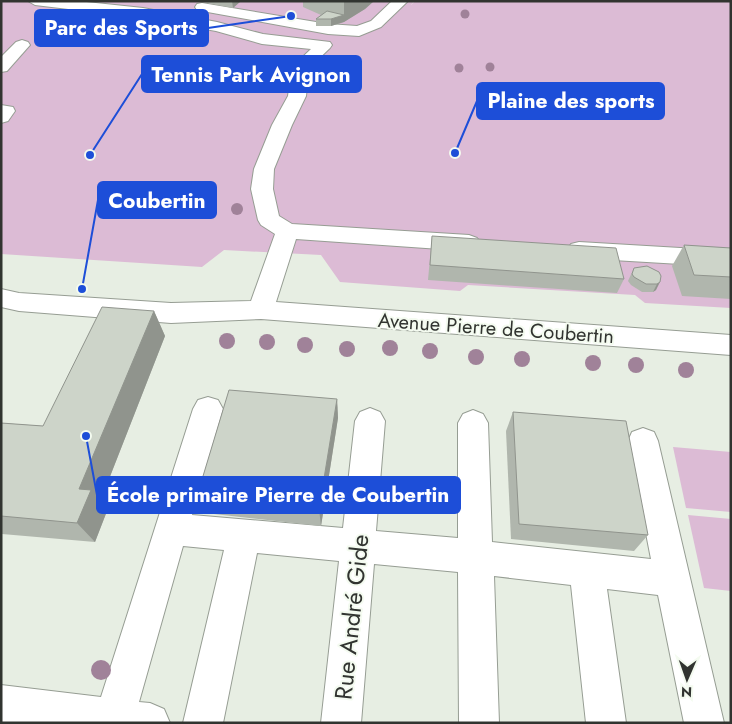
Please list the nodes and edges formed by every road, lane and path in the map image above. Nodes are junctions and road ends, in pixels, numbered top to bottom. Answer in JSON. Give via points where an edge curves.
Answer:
{"nodes":[{"id":1,"x":35,"y":1,"type":"edge"},
{"id":2,"x":401,"y":1,"type":"edge"},
{"id":3,"x":188,"y":4,"type":"dead end"},
{"id":4,"x":22,"y":45,"type":"dead end"},
{"id":5,"x":1,"y":67,"type":"edge"},
{"id":6,"x":1,"y":111,"type":"edge"},
{"id":7,"x":1,"y":117,"type":"edge"},
{"id":8,"x":287,"y":231,"type":"junction"},
{"id":9,"x":493,"y":244,"type":"edge"},
{"id":10,"x":553,"y":248,"type":"edge"},
{"id":11,"x":731,"y":258,"type":"edge"},
{"id":12,"x":1,"y":287,"type":"edge"},
{"id":13,"x":1,"y":298,"type":"edge"},
{"id":14,"x":261,"y":310,"type":"junction"},
{"id":15,"x":731,"y":345,"type":"edge"},
{"id":16,"x":208,"y":409,"type":"dead end"},
{"id":17,"x":370,"y":421,"type":"dead end"},
{"id":18,"x":473,"y":423,"type":"dead end"},
{"id":19,"x":643,"y":441,"type":"dead end"},
{"id":20,"x":172,"y":529,"type":"junction"},
{"id":21,"x":244,"y":535,"type":"junction"},
{"id":22,"x":359,"y":546,"type":"junction"},
{"id":23,"x":476,"y":557,"type":"junction"},
{"id":24,"x":587,"y":569,"type":"junction"},
{"id":25,"x":673,"y":579,"type":"junction"},
{"id":26,"x":1,"y":706,"type":"edge"},
{"id":27,"x":104,"y":720,"type":"edge"},
{"id":28,"x":203,"y":723,"type":"edge"},
{"id":29,"x":342,"y":723,"type":"edge"},
{"id":30,"x":479,"y":723,"type":"edge"},
{"id":31,"x":606,"y":723,"type":"edge"},
{"id":32,"x":704,"y":723,"type":"edge"}],
"edges":[{"from":1,"to":8,"type":"street","via":[[143,13],[262,38],[324,45],[301,66],[297,96],[264,168],[262,189],[269,220]]},
{"from":2,"to":3,"type":"street","via":[[376,24],[359,31],[308,26]]},
{"from":4,"to":5,"type":"street"},
{"from":6,"to":7,"type":"street","via":[[6,111]]},
{"from":8,"to":9,"type":"street"},
{"from":8,"to":14,"type":"street"},
{"from":10,"to":11,"type":"street"},
{"from":12,"to":14,"type":"street","name":"Avenue Pierre de Coubertin","via":[[177,295]]},
{"from":13,"to":14,"type":"street","name":"Avenue Pierre de Coubertin","via":[[171,313]]},
{"from":14,"to":15,"type":"street","name":"Avenue Pierre de Coubertin"},
{"from":16,"to":20,"type":"street"},
{"from":17,"to":22,"type":"street","name":"Rue André Gide"},
{"from":18,"to":23,"type":"street"},
{"from":19,"to":25,"type":"street"},
{"from":20,"to":21,"type":"street"},
{"from":20,"to":27,"type":"street"},
{"from":21,"to":22,"type":"street"},
{"from":21,"to":28,"type":"street"},
{"from":22,"to":23,"type":"street"},
{"from":22,"to":29,"type":"street","name":"Rue André Gide"},
{"from":23,"to":24,"type":"street"},
{"from":23,"to":30,"type":"street"},
{"from":24,"to":25,"type":"street"},
{"from":24,"to":31,"type":"street"},
{"from":25,"to":32,"type":"street"},
{"from":26,"to":27,"type":"street"}]}
